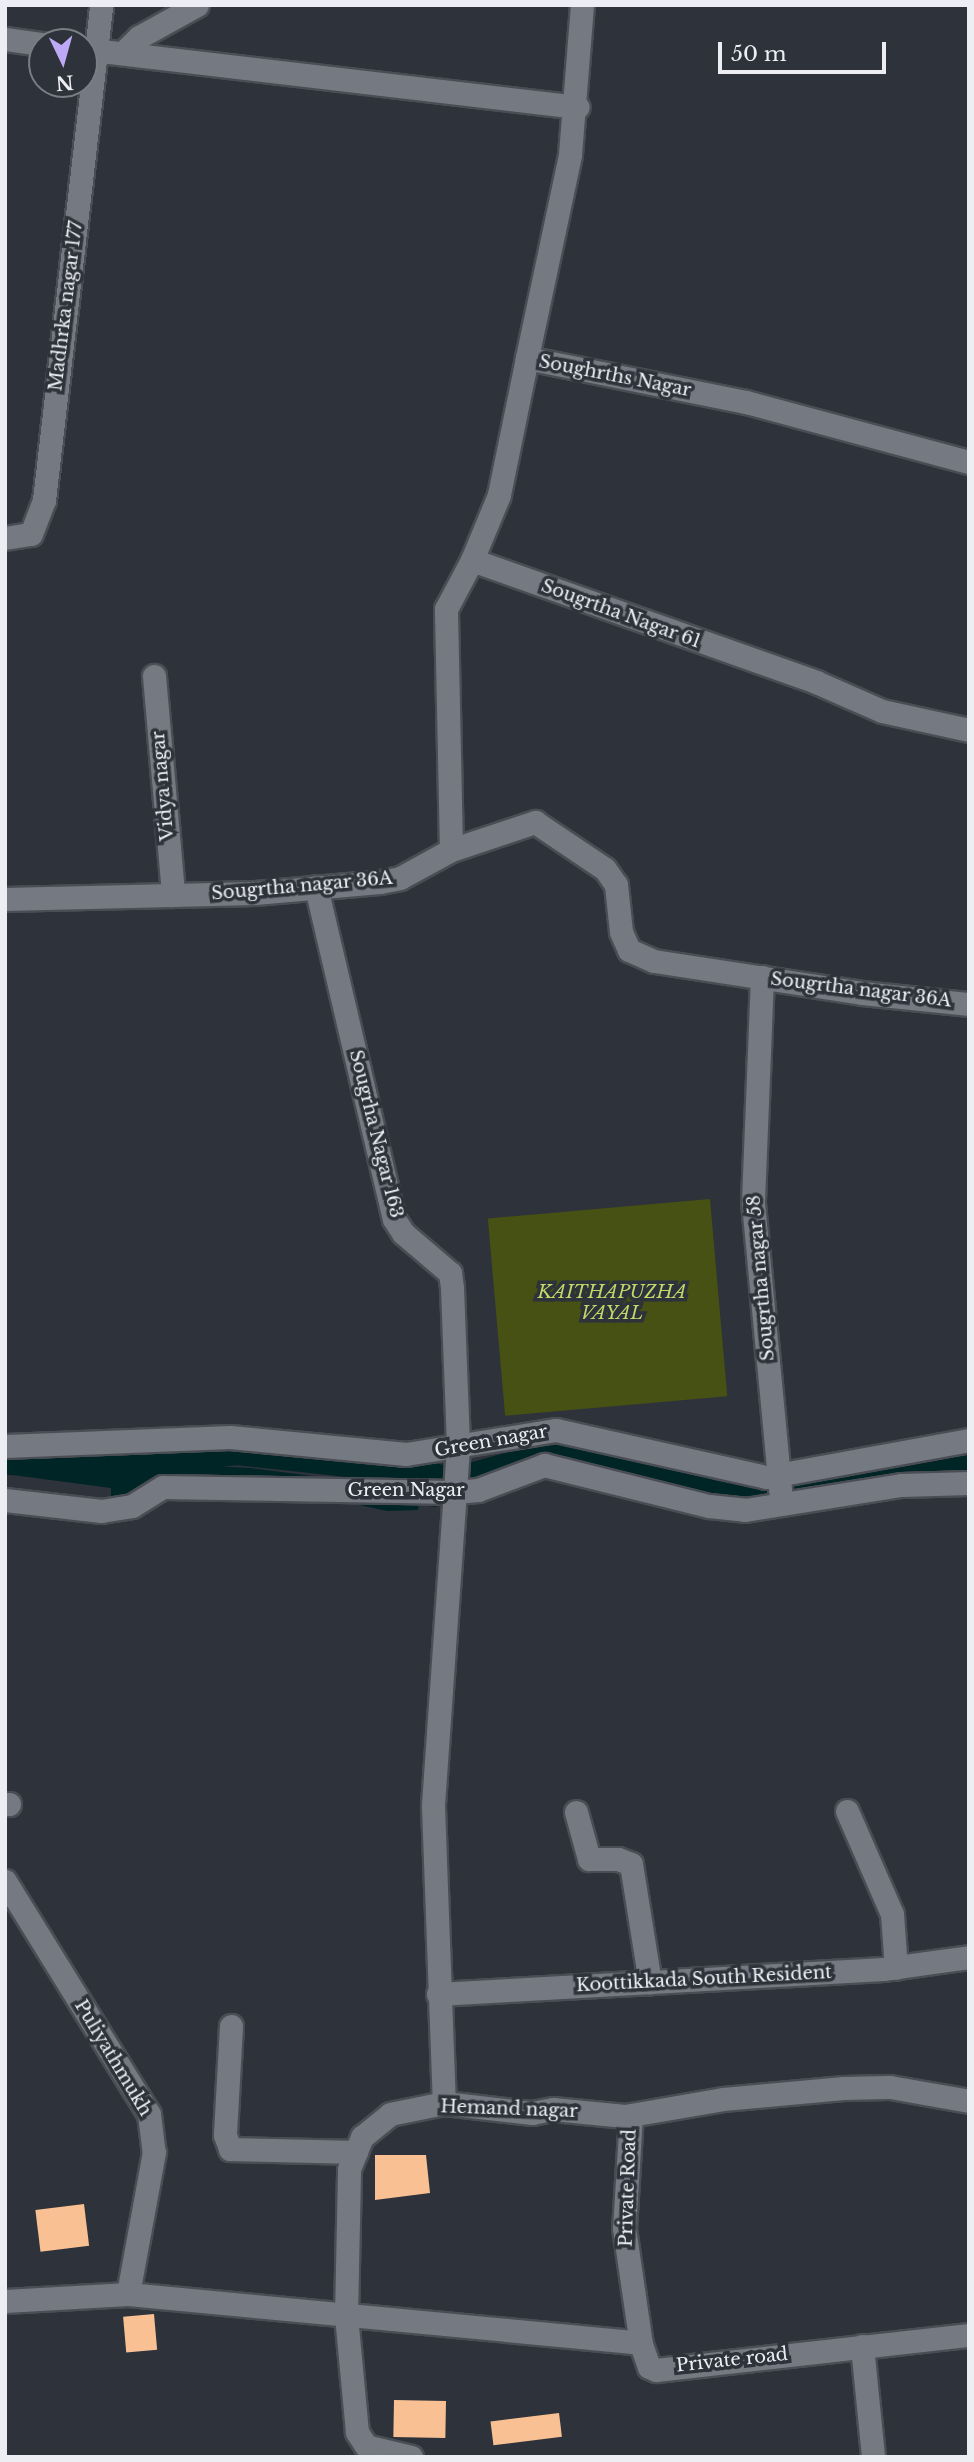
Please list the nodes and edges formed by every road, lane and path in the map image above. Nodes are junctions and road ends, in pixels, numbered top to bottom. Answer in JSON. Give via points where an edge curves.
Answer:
{"nodes":[{"id":1,"x":101,"y":5,"type":"edge"},
{"id":2,"x":197,"y":5,"type":"edge"},
{"id":3,"x":582,"y":5,"type":"edge"},
{"id":4,"x":95,"y":28,"type":"edge"},
{"id":5,"x":5,"y":39,"type":"edge"},
{"id":6,"x":28,"y":42,"type":"edge"},
{"id":7,"x":98,"y":51,"type":"edge"},
{"id":8,"x":123,"y":53,"type":"junction"},
{"id":9,"x":85,"y":98,"type":"edge"},
{"id":10,"x":578,"y":107,"type":"junction"},
{"id":11,"x":527,"y":358,"type":"junction"},
{"id":12,"x":969,"y":462,"type":"edge"},
{"id":13,"x":5,"y":538,"type":"edge"},
{"id":14,"x":472,"y":559,"type":"junction"},
{"id":15,"x":154,"y":676,"type":"dead end"},
{"id":16,"x":969,"y":730,"type":"edge"},
{"id":17,"x":451,"y":850,"type":"junction"},
{"id":18,"x":316,"y":887,"type":"junction"},
{"id":19,"x":173,"y":895,"type":"junction"},
{"id":20,"x":5,"y":899,"type":"edge"},
{"id":21,"x":762,"y":977,"type":"junction"},
{"id":22,"x":969,"y":1004,"type":"edge"},
{"id":23,"x":969,"y":1440,"type":"edge"},
{"id":24,"x":5,"y":1447,"type":"edge"},
{"id":25,"x":458,"y":1447,"type":"junction"},
{"id":26,"x":969,"y":1483,"type":"edge"},
{"id":27,"x":779,"y":1485,"type":"junction"},
{"id":28,"x":455,"y":1492,"type":"junction"},
{"id":29,"x":5,"y":1500,"type":"edge"},
{"id":30,"x":847,"y":1811,"type":"dead end"},
{"id":31,"x":576,"y":1812,"type":"dead end"},
{"id":32,"x":5,"y":1881,"type":"edge"},
{"id":33,"x":969,"y":1957,"type":"edge"},
{"id":34,"x":896,"y":1968,"type":"junction"},
{"id":35,"x":650,"y":1982,"type":"junction"},
{"id":36,"x":438,"y":1994,"type":"junction"},
{"id":37,"x":231,"y":2026,"type":"dead end"},
{"id":38,"x":969,"y":2101,"type":"edge"},
{"id":39,"x":444,"y":2103,"type":"junction"},
{"id":40,"x":631,"y":2115,"type":"junction"},
{"id":41,"x":356,"y":2152,"type":"junction"},
{"id":42,"x":128,"y":2294,"type":"junction"},
{"id":43,"x":5,"y":2301,"type":"edge"},
{"id":44,"x":346,"y":2316,"type":"junction"},
{"id":45,"x":969,"y":2335,"type":"edge"},
{"id":46,"x":641,"y":2344,"type":"junction"},
{"id":47,"x":862,"y":2346,"type":"junction"},
{"id":48,"x":411,"y":2457,"type":"edge"},
{"id":49,"x":873,"y":2457,"type":"edge"}],
"edges":[{"from":1,"to":4,"type":"street"},
{"from":2,"to":8,"type":"street","via":[[139,37]]},
{"from":3,"to":10,"type":"street","name":"Soughrths Nagar"},
{"from":5,"to":6,"type":"street"},
{"from":7,"to":8,"type":"street"},
{"from":8,"to":10,"type":"street"},
{"from":9,"to":13,"type":"street","name":"Madhrka nagar 177","via":[[44,500],[31,534]]},
{"from":10,"to":11,"type":"street","name":"Soughrths Nagar","via":[[553,249]]},
{"from":11,"to":12,"type":"street","name":"Soughrths Nagar","via":[[746,402]]},
{"from":11,"to":14,"type":"street","via":[[499,495]]},
{"from":14,"to":16,"type":"street","name":"Sougrtha Nagar 61","via":[[816,682],[882,711]]},
{"from":14,"to":17,"type":"street","via":[[446,609]]},
{"from":15,"to":19,"type":"street","name":"Vidya nagar"},
{"from":17,"to":18,"type":"street","name":"Sougrtha nagar 36A","via":[[400,878]]},
{"from":17,"to":21,"type":"street","name":"Sougrtha nagar 36A","via":[[535,822],[605,870],[615,886],[621,932],[629,950],[654,961]]},
{"from":18,"to":19,"type":"street","name":"Sougrtha nagar 36A"},
{"from":18,"to":25,"type":"street","name":"Sougrha Nagar 163","via":[[394,1219],[403,1234],[450,1273]]},
{"from":19,"to":20,"type":"street","name":"Sougrtha nagar 36A"},
{"from":21,"to":22,"type":"street","name":"Sougrtha nagar 36A"},
{"from":21,"to":27,"type":"street","name":"Sougrtha nagar 58","via":[[753,1203]]},
{"from":23,"to":27,"type":"street","name":"Green nagar"},
{"from":24,"to":25,"type":"street","name":"Green nagar","via":[[230,1437],[406,1454]]},
{"from":25,"to":27,"type":"street","name":"Green nagar","via":[[556,1430]]},
{"from":25,"to":28,"type":"street","name":"Sougrha Nagar 163"},
{"from":26,"to":28,"type":"street","name":"Green Nagar","via":[[901,1485],[745,1510],[709,1506],[544,1465],[478,1490]]},
{"from":28,"to":29,"type":"street","name":"Green Nagar","via":[[163,1488],[132,1506],[101,1511]]},
{"from":28,"to":36,"type":"street","name":"Sougrha Nagar 163","via":[[433,1806]]},
{"from":30,"to":34,"type":"street","via":[[892,1914]]},
{"from":31,"to":35,"type":"street","via":[[589,1859],[631,1864]]},
{"from":32,"to":42,"type":"street","name":"Puliyathmukh","via":[[149,2114],[154,2152]]},
{"from":33,"to":34,"type":"street","name":"Koottikkada South Resident"},
{"from":34,"to":35,"type":"street","name":"Koottikkada South Resident"},
{"from":35,"to":36,"type":"street","name":"Koottikkada South Resident"},
{"from":36,"to":39,"type":"street","name":"Sougrha Nagar 163"},
{"from":37,"to":41,"type":"street","via":[[225,2135],[230,2149]]},
{"from":38,"to":40,"type":"street","name":"Hemand nagar","via":[[890,2087],[843,2088],[723,2099]]},
{"from":39,"to":40,"type":"street","name":"Hemand nagar","via":[[532,2113],[553,2109]]},
{"from":39,"to":41,"type":"street","name":"Hemand nagar","via":[[390,2114],[362,2137]]},
{"from":40,"to":46,"type":"street","name":"Private Road","via":[[624,2228]]},
{"from":41,"to":44,"type":"street","name":"Hemand nagar","via":[[349,2169]]},
{"from":42,"to":43,"type":"street"},
{"from":42,"to":44,"type":"street"},
{"from":44,"to":46,"type":"street"},
{"from":44,"to":48,"type":"street","via":[[356,2432],[366,2446]]},
{"from":45,"to":47,"type":"street","name":"Private road"},
{"from":46,"to":47,"type":"street","name":"Private road","via":[[649,2367],[656,2370]]},
{"from":47,"to":49,"type":"street"}]}
